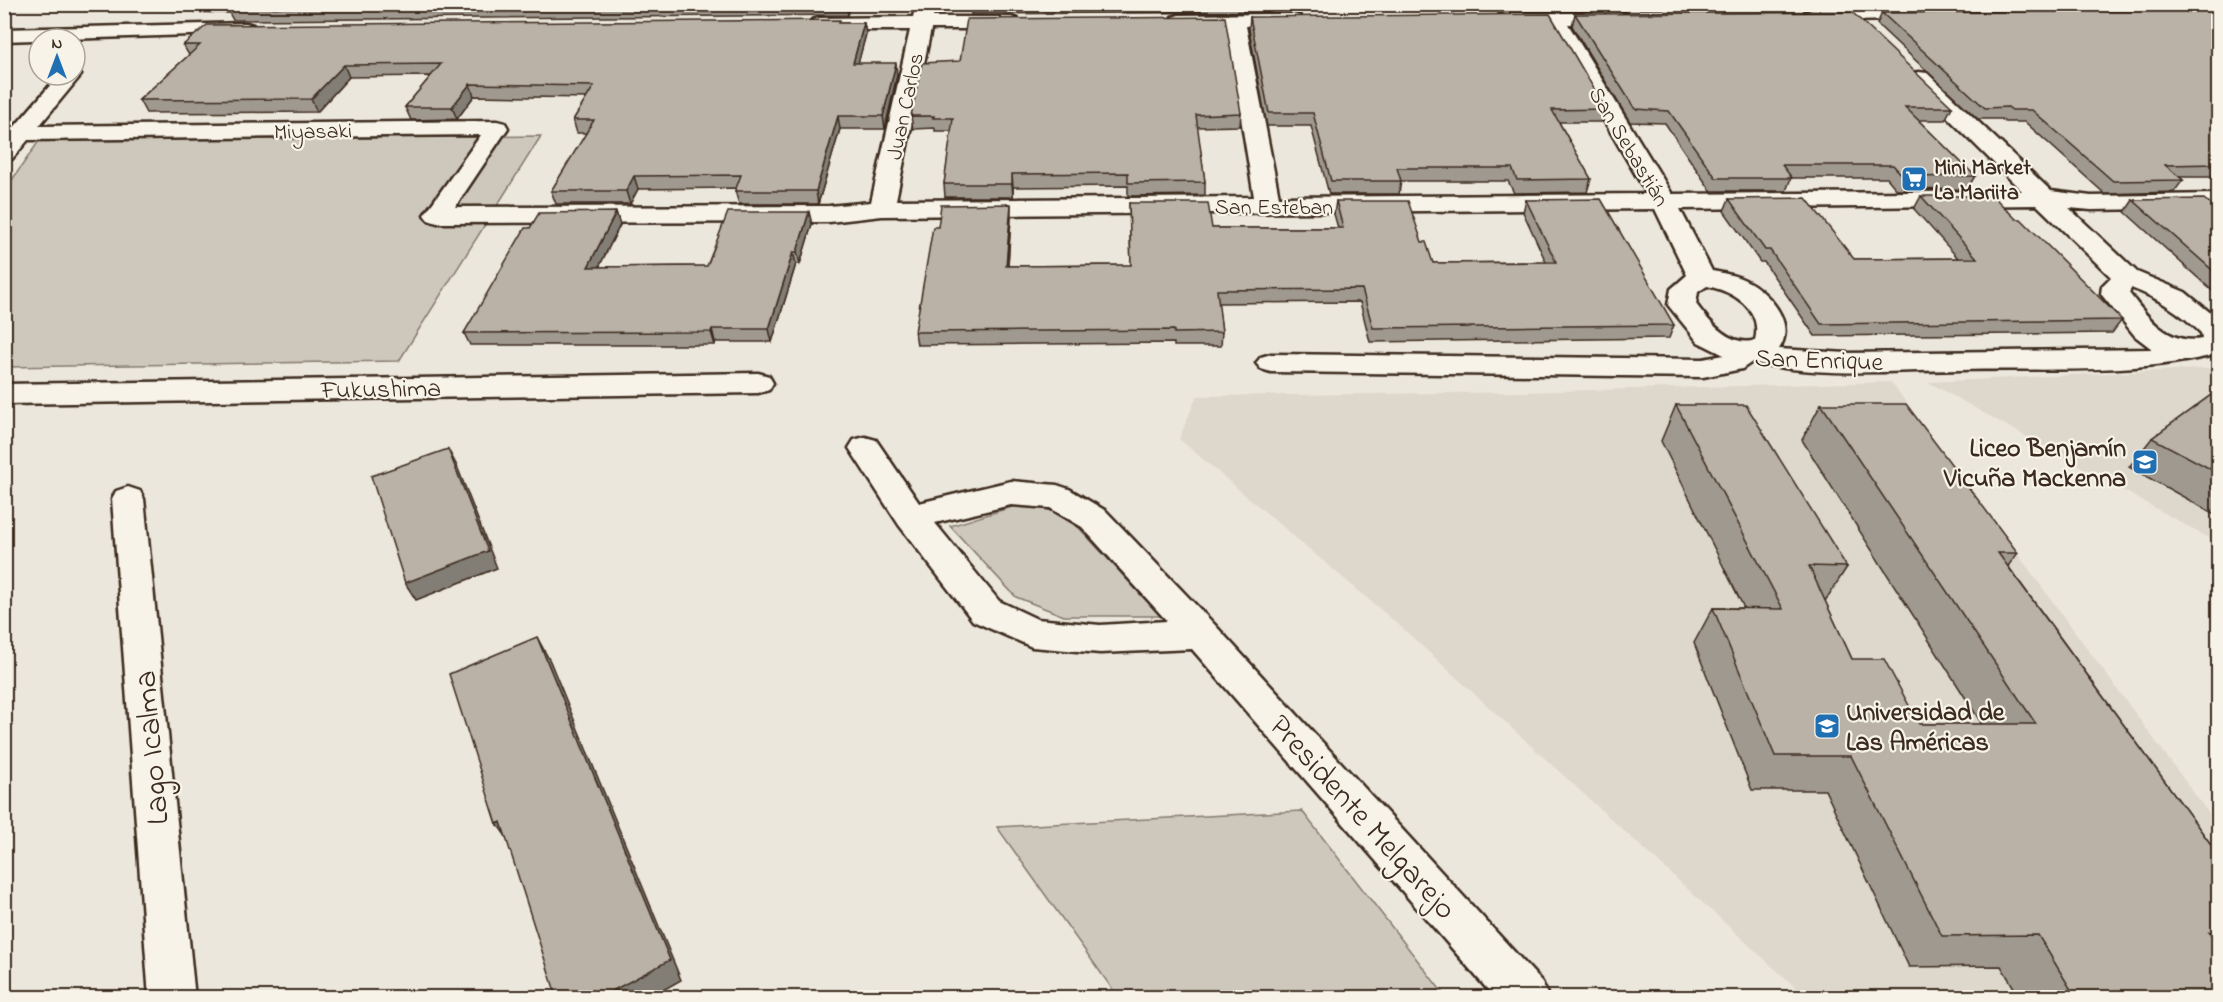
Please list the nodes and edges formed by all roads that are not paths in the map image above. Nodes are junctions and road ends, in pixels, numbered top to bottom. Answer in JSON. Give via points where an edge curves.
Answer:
{"nodes":[{"id":1,"x":1847,"y":10,"type":"edge"},
{"id":2,"x":121,"y":14,"type":"dead end"},
{"id":3,"x":924,"y":14,"type":"edge"},
{"id":4,"x":1948,"y":15,"type":"edge"},
{"id":5,"x":1794,"y":16,"type":"edge"},
{"id":6,"x":1554,"y":18,"type":"junction"},
{"id":7,"x":1638,"y":18,"type":"edge"},
{"id":8,"x":1483,"y":19,"type":"edge"},
{"id":9,"x":1318,"y":20,"type":"edge"},
{"id":10,"x":1235,"y":21,"type":"junction"},
{"id":11,"x":1027,"y":22,"type":"edge"},
{"id":12,"x":1154,"y":22,"type":"edge"},
{"id":13,"x":803,"y":24,"type":"edge"},
{"id":14,"x":268,"y":29,"type":"edge"},
{"id":15,"x":105,"y":32,"type":"junction"},
{"id":16,"x":1871,"y":33,"type":"edge"},
{"id":17,"x":4,"y":35,"type":"edge"},
{"id":18,"x":87,"y":55,"type":"edge"},
{"id":19,"x":1906,"y":66,"type":"edge"},
{"id":20,"x":61,"y":87,"type":"edge"},
{"id":21,"x":39,"y":113,"type":"junction"},
{"id":22,"x":4,"y":114,"type":"edge"},
{"id":23,"x":22,"y":133,"type":"junction"},
{"id":24,"x":4,"y":154,"type":"edge"},
{"id":25,"x":2044,"y":198,"type":"junction"},
{"id":26,"x":2218,"y":201,"type":"edge"},
{"id":27,"x":1665,"y":203,"type":"junction"},
{"id":28,"x":1268,"y":206,"type":"junction"},
{"id":29,"x":882,"y":208,"type":"junction"},
{"id":30,"x":437,"y":215,"type":"joint"},
{"id":31,"x":1702,"y":277,"type":"junction"},
{"id":32,"x":2127,"y":278,"type":"junction"},
{"id":33,"x":2206,"y":347,"type":"edge"},
{"id":34,"x":1748,"y":352,"type":"junction"},
{"id":35,"x":1271,"y":363,"type":"dead end"},
{"id":36,"x":758,"y":383,"type":"dead end"},
{"id":37,"x":4,"y":394,"type":"edge"},
{"id":38,"x":865,"y":448,"type":"dead end"},
{"id":39,"x":128,"y":499,"type":"dead end"},
{"id":40,"x":911,"y":517,"type":"junction"},
{"id":41,"x":1201,"y":634,"type":"junction"},
{"id":42,"x":172,"y":998,"type":"edge"},
{"id":43,"x":1526,"y":998,"type":"edge"}],
"edges":[{"from":1,"to":4,"type":"street"},
{"from":1,"to":5,"type":"street"},
{"from":1,"to":16,"type":"street"},
{"from":2,"to":15,"type":"street"},
{"from":3,"to":11,"type":"street"},
{"from":3,"to":13,"type":"street"},
{"from":3,"to":29,"type":"street","name":"Juan Carlos"},
{"from":6,"to":7,"type":"street"},
{"from":6,"to":8,"type":"street"},
{"from":6,"to":27,"type":"street","name":"San Sebastián"},
{"from":9,"to":10,"type":"street"},
{"from":10,"to":12,"type":"street"},
{"from":10,"to":28,"type":"street"},
{"from":14,"to":15,"type":"street"},
{"from":15,"to":17,"type":"street"},
{"from":15,"to":18,"type":"street"},
{"from":19,"to":25,"type":"street"},
{"from":20,"to":21,"type":"street"},
{"from":21,"to":22,"type":"street"},
{"from":21,"to":23,"type":"street"},
{"from":23,"to":24,"type":"street"},
{"from":23,"to":30,"type":"street","name":"Miyasaki","via":[[497,128]]},
{"from":25,"to":26,"type":"street","name":"San Esteban","via":[[2091,202]]},
{"from":25,"to":27,"type":"street","name":"San Esteban"},
{"from":25,"to":32,"type":"street"},
{"from":27,"to":28,"type":"street","name":"San Esteban"},
{"from":27,"to":31,"type":"street","name":"San Sebastián"},
{"from":28,"to":29,"type":"street","name":"San Esteban"},
{"from":29,"to":30,"type":"street","name":"San Esteban","via":[[830,214]]},
{"from":31,"to":34,"type":"street","via":[[1685,289],[1682,305],[1700,329],[1718,343]]},
{"from":31,"to":34,"type":"street","via":[[1734,285],[1757,299],[1766,313],[1772,333],[1768,345]]},
{"from":32,"to":33,"type":"street","via":[[2185,302],[2215,331],[2217,339]]},
{"from":32,"to":33,"type":"street","via":[[2116,286],[2115,294],[2144,332],[2155,341]]},
{"from":33,"to":34,"type":"street","name":"San Enrique","via":[[2152,358],[1852,363],[1814,362]]},
{"from":34,"to":35,"type":"street","name":"San Enrique","via":[[1732,363],[1703,368]]},
{"from":36,"to":37,"type":"street","name":"Fukushima"},
{"from":38,"to":40,"type":"street"},
{"from":39,"to":42,"type":"street","name":"Lago Icalma"},
{"from":40,"to":41,"type":"street","via":[[986,611],[1032,633],[1100,639]]},
{"from":40,"to":41,"type":"street","name":"Presidente Melgarejo","via":[[1011,493],[1057,497],[1094,519]]},
{"from":41,"to":43,"type":"street","name":"Presidente Melgarejo"}]}
